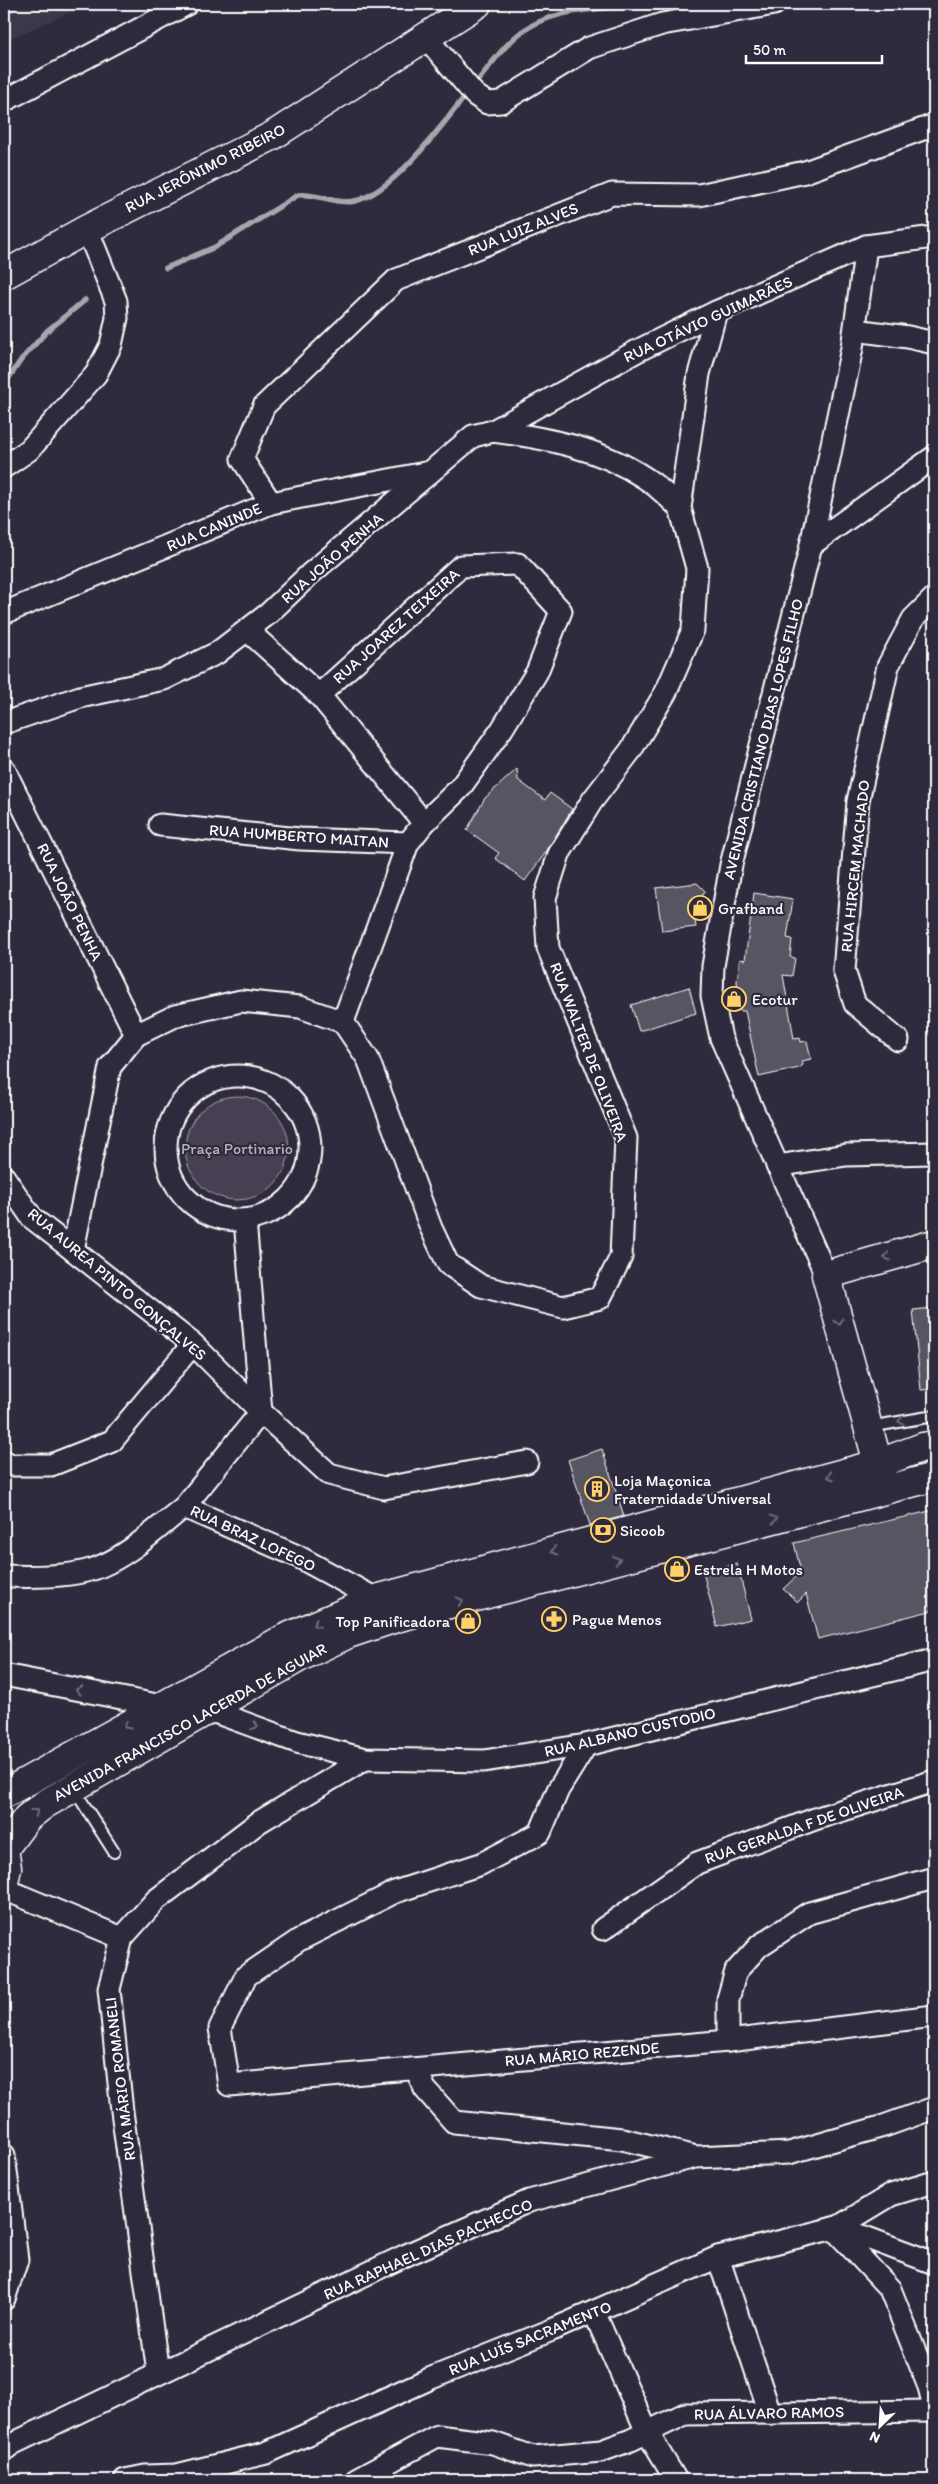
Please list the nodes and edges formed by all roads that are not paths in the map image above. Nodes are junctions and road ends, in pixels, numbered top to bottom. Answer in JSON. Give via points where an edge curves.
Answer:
{"nodes":[{"id":1,"x":187,"y":4,"type":"edge"},
{"id":2,"x":477,"y":4,"type":"edge"},
{"id":3,"x":774,"y":4,"type":"edge"},
{"id":4,"x":425,"y":36,"type":"junction"},
{"id":5,"x":4,"y":101,"type":"edge"},
{"id":6,"x":934,"y":125,"type":"edge"},
{"id":7,"x":87,"y":229,"type":"junction"},
{"id":8,"x":934,"y":237,"type":"edge"},
{"id":9,"x":866,"y":246,"type":"junction"},
{"id":10,"x":4,"y":275,"type":"edge"},
{"id":11,"x":716,"y":312,"type":"junction"},
{"id":12,"x":854,"y":330,"type":"junction"},
{"id":13,"x":934,"y":343,"type":"edge"},
{"id":14,"x":493,"y":431,"type":"junction"},
{"id":15,"x":934,"y":458,"type":"edge"},
{"id":16,"x":4,"y":467,"type":"edge"},
{"id":17,"x":433,"y":471,"type":"junction"},
{"id":18,"x":271,"y":503,"type":"junction"},
{"id":19,"x":680,"y":508,"type":"junction"},
{"id":20,"x":811,"y":545,"type":"junction"},
{"id":21,"x":934,"y":598,"type":"edge"},
{"id":22,"x":4,"y":613,"type":"edge"},
{"id":23,"x":247,"y":630,"type":"junction"},
{"id":24,"x":319,"y":695,"type":"junction"},
{"id":25,"x":4,"y":723,"type":"edge"},
{"id":26,"x":4,"y":769,"type":"edge"},
{"id":27,"x":424,"y":823,"type":"junction"},
{"id":28,"x":160,"y":825,"type":"dead end"},
{"id":29,"x":408,"y":843,"type":"junction"},
{"id":30,"x":343,"y":1022,"type":"junction"},
{"id":31,"x":136,"y":1036,"type":"junction"},
{"id":32,"x":898,"y":1040,"type":"dead end"},
{"id":33,"x":934,"y":1152,"type":"edge"},
{"id":34,"x":777,"y":1166,"type":"junction"},
{"id":35,"x":4,"y":1177,"type":"edge"},
{"id":36,"x":245,"y":1220,"type":"junction"},
{"id":37,"x":934,"y":1244,"type":"edge"},
{"id":38,"x":73,"y":1250,"type":"junction"},
{"id":39,"x":826,"y":1275,"type":"junction"},
{"id":40,"x":193,"y":1344,"type":"junction"},
{"id":41,"x":261,"y":1412,"type":"junction"},
{"id":42,"x":934,"y":1416,"type":"edge"},
{"id":43,"x":869,"y":1427,"type":"junction"},
{"id":44,"x":934,"y":1445,"type":"edge"},
{"id":45,"x":4,"y":1461,"type":"edge"},
{"id":46,"x":527,"y":1462,"type":"dead end"},
{"id":47,"x":877,"y":1464,"type":"junction"},
{"id":48,"x":934,"y":1477,"type":"edge"},
{"id":49,"x":886,"y":1490,"type":"junction"},
{"id":50,"x":184,"y":1507,"type":"junction"},
{"id":51,"x":4,"y":1576,"type":"edge"},
{"id":52,"x":376,"y":1598,"type":"junction"},
{"id":53,"x":934,"y":1660,"type":"edge"},
{"id":54,"x":4,"y":1674,"type":"edge"},
{"id":55,"x":162,"y":1706,"type":"junction"},
{"id":56,"x":209,"y":1710,"type":"junction"},
{"id":57,"x":586,"y":1745,"type":"junction"},
{"id":58,"x":365,"y":1758,"type":"junction"},
{"id":59,"x":934,"y":1780,"type":"edge"},
{"id":60,"x":74,"y":1788,"type":"junction"},
{"id":61,"x":4,"y":1794,"type":"edge"},
{"id":62,"x":4,"y":1849,"type":"edge"},
{"id":63,"x":114,"y":1852,"type":"dead end"},
{"id":64,"x":934,"y":1878,"type":"edge"},
{"id":65,"x":4,"y":1882,"type":"edge"},
{"id":66,"x":4,"y":1889,"type":"edge"},
{"id":67,"x":603,"y":1929,"type":"dead end"},
{"id":68,"x":122,"y":1938,"type":"junction"},
{"id":69,"x":934,"y":2016,"type":"edge"},
{"id":70,"x":728,"y":2041,"type":"junction"},
{"id":71,"x":416,"y":2068,"type":"junction"},
{"id":72,"x":934,"y":2108,"type":"edge"},
{"id":73,"x":4,"y":2155,"type":"edge"},
{"id":74,"x":695,"y":2156,"type":"junction"},
{"id":75,"x":934,"y":2182,"type":"edge"},
{"id":76,"x":835,"y":2227,"type":"junction"},
{"id":77,"x":718,"y":2257,"type":"junction"},
{"id":78,"x":934,"y":2263,"type":"edge"},
{"id":79,"x":4,"y":2299,"type":"edge"},
{"id":80,"x":594,"y":2312,"type":"junction"},
{"id":81,"x":158,"y":2373,"type":"junction"},
{"id":82,"x":934,"y":2409,"type":"edge"},
{"id":83,"x":770,"y":2413,"type":"junction"},
{"id":84,"x":647,"y":2432,"type":"junction"},
{"id":85,"x":4,"y":2450,"type":"edge"},
{"id":86,"x":125,"y":2480,"type":"edge"},
{"id":87,"x":356,"y":2480,"type":"edge"},
{"id":88,"x":676,"y":2480,"type":"edge"}],
"edges":[{"from":1,"to":5,"type":"street"},
{"from":2,"to":4,"type":"main road","name":"RUA JERÔNIMO RIBEIRO"},
{"from":3,"to":4,"type":"street","via":[[662,24],[589,48],[501,102],[487,103],[476,95]]},
{"from":4,"to":7,"type":"main road","name":"RUA JERÔNIMO RIBEIRO","via":[[272,136]]},
{"from":6,"to":18,"type":"street","name":"RUA LUIZ ALVES","via":[[804,172],[699,195],[612,194],[396,280],[264,406],[242,459]]},
{"from":7,"to":10,"type":"main road","name":"RUA JERÔNIMO RIBEIRO"},
{"from":7,"to":16,"type":"street","via":[[116,300],[117,318],[112,345],[96,374],[29,450]]},
{"from":8,"to":9,"type":"street","name":"RUA OTÁVIO GUIMARÃES"},
{"from":9,"to":11,"type":"street","name":"RUA OTÁVIO GUIMARÃES"},
{"from":9,"to":12,"type":"street","name":"AVENIDA CRISTIANO DIAS LOPES FILHO"},
{"from":11,"to":14,"type":"street","name":"RUA OTÁVIO GUIMARÃES","via":[[637,351]]},
{"from":11,"to":19,"type":"street","name":"RUA WALTER DE OLIVEIRA","via":[[699,374]]},
{"from":12,"to":13,"type":"street"},
{"from":12,"to":20,"type":"street","name":"AVENIDA CRISTIANO DIAS LOPES FILHO"},
{"from":14,"to":17,"type":"street","name":"RUA JOÃO PENHA","via":[[473,436]]},
{"from":14,"to":19,"type":"street","via":[[538,437],[605,456],[646,479]]},
{"from":15,"to":20,"type":"street"},
{"from":17,"to":18,"type":"street","name":"RUA CANINDE"},
{"from":17,"to":23,"type":"street","name":"RUA JOÃO PENHA"},
{"from":18,"to":22,"type":"street","name":"RUA CANINDE"},
{"from":19,"to":30,"type":"street","name":"RUA WALTER DE OLIVEIRA","via":[[697,568],[693,630],[666,692],[631,750],[592,801],[559,854],[545,898],[548,948],[626,1138],[621,1257],[600,1298],[563,1307],[481,1286],[448,1264],[431,1228],[368,1060]]},
{"from":20,"to":34,"type":"street","name":"AVENIDA CRISTIANO DIAS LOPES FILHO","via":[[731,865],[713,966],[712,996],[721,1038]]},
{"from":21,"to":32,"type":"street","name":"RUA HIRCEM MACHADO","via":[[913,619],[888,666],[858,801],[844,971],[855,1004]]},
{"from":23,"to":24,"type":"street"},
{"from":23,"to":25,"type":"street","name":"RUA JOÃO PENHA","via":[[217,653],[164,679],[80,697]]},
{"from":24,"to":27,"type":"street"},
{"from":24,"to":27,"type":"street","name":"RUA JOAREZ TEIXEIRA","via":[[461,566],[518,564],[561,611],[537,672],[502,730],[460,788]]},
{"from":26,"to":31,"type":"street","name":"RUA JOÃO PENHA"},
{"from":27,"to":29,"type":"street"},
{"from":28,"to":29,"type":"street","name":"RUA HUMBERTO MAITAN","via":[[300,839]]},
{"from":29,"to":30,"type":"street"},
{"from":30,"to":31,"type":"street","via":[[300,1007],[240,1001],[176,1016]]},
{"from":31,"to":38,"type":"street","via":[[110,1067]]},
{"from":33,"to":34,"type":"street","via":[[846,1156]]},
{"from":34,"to":39,"type":"street","name":"AVENIDA CRISTIANO DIAS LOPES FILHO"},
{"from":35,"to":38,"type":"street","name":"RUA AUREA PINTO GONÇALVES","via":[[32,1218]]},
{"from":36,"to":36,"type":"street","via":[[269,1214],[288,1201],[303,1182],[310,1159],[310,1135],[301,1113],[286,1094],[266,1082],[243,1076],[219,1078],[197,1088],[180,1104],[169,1126],[165,1149],[170,1173],[182,1194],[199,1209],[222,1219]]},
{"from":36,"to":41,"type":"street"},
{"from":37,"to":39,"type":"main road","one_way":true},
{"from":38,"to":40,"type":"street","name":"RUA AUREA PINTO GONÇALVES"},
{"from":39,"to":43,"type":"main road","one_way":true},
{"from":40,"to":41,"type":"street","name":"RUA AUREA PINTO GONÇALVES"},
{"from":40,"to":45,"type":"street","via":[[112,1441],[51,1465],[10,1465]]},
{"from":41,"to":46,"type":"street","name":"RUA AUREA PINTO GONÇALVES","via":[[329,1474],[384,1488]]},
{"from":41,"to":50,"type":"street","name":"RUA BRAZ LOFEGO"},
{"from":42,"to":43,"type":"lane","one_way":true},
{"from":43,"to":47,"type":"main road"},
{"from":44,"to":47,"type":"main road","name":"AVENIDA FRANCISCO LACERDA DE AGUIAR"},
{"from":47,"to":49,"type":"main road"},
{"from":47,"to":52,"type":"main road","name":"AVENIDA FRANCISCO LACERDA DE AGUIAR","one_way":true},
{"from":48,"to":49,"type":"main road","name":"AVENIDA FRANCISCO LACERDA DE AGUIAR"},
{"from":56,"to":49,"type":"main road","name":"AVENIDA FRANCISCO LACERDA DE AGUIAR","one_way":true,"via":[[300,1657],[348,1634],[396,1618]]},
{"from":50,"to":51,"type":"street","via":[[130,1550],[98,1568],[43,1577]]},
{"from":50,"to":52,"type":"street","name":"RUA BRAZ LOFEGO","via":[[297,1556]]},
{"from":52,"to":55,"type":"main road","name":"AVENIDA FRANCISCO LACERDA DE AGUIAR","one_way":true,"via":[[285,1638]]},
{"from":53,"to":57,"type":"street","name":"RUA ALBANO CUSTODIO"},
{"from":55,"to":54,"type":"street","one_way":true},
{"from":55,"to":61,"type":"main road","name":"AVENIDA FRANCISCO LACERDA DE AGUIAR","one_way":true},
{"from":56,"to":58,"type":"street","name":"RUA ALBANO CUSTODIO","one_way":true,"via":[[297,1742]]},
{"from":56,"to":60,"type":"main road","name":"AVENIDA FRANCISCO LACERDA DE AGUIAR"},
{"from":57,"to":58,"type":"street","name":"RUA ALBANO CUSTODIO","via":[[484,1761]]},
{"from":57,"to":71,"type":"street","name":"RUA MÁRIO REZENDE","via":[[558,1790],[540,1833],[480,1864],[395,1892],[299,1940],[246,1976],[220,2028],[229,2085]]},
{"from":58,"to":68,"type":"street","name":"RUA MÁRIO ROMANELI","via":[[259,1822],[156,1900]]},
{"from":59,"to":67,"type":"street","name":"RUA GERALDA F DE OLIVEIRA","via":[[697,1863]]},
{"from":62,"to":60,"type":"main road","name":"AVENIDA FRANCISCO LACERDA DE AGUIAR","one_way":true,"via":[[27,1818]]},
{"from":60,"to":63,"type":"lane"},
{"from":62,"to":65,"type":"main road","via":[[7,1868]]},
{"from":64,"to":70,"type":"street","via":[[809,1913],[759,1946],[736,1971],[728,1999]]},
{"from":66,"to":68,"type":"street"},
{"from":68,"to":81,"type":"street","name":"RUA MÁRIO ROMANELI","via":[[109,1989],[122,2111]]},
{"from":69,"to":70,"type":"street","name":"RUA MÁRIO REZENDE"},
{"from":70,"to":71,"type":"street","name":"RUA MÁRIO REZENDE"},
{"from":71,"to":74,"type":"street","via":[[425,2089],[454,2122],[622,2139]]},
{"from":72,"to":74,"type":"street","name":"RUA RAPHAEL DIAS PACHECCO","via":[[789,2153]]},
{"from":73,"to":79,"type":"street","via":[[17,2260]]},
{"from":74,"to":81,"type":"street","name":"RUA RAPHAEL DIAS PACHECCO","via":[[529,2201],[404,2256]]},
{"from":75,"to":76,"type":"street","name":"RUA LUÍS SACRAMENTO","via":[[891,2195]]},
{"from":76,"to":77,"type":"street","name":"RUA LUÍS SACRAMENTO"},
{"from":76,"to":78,"type":"street"},
{"from":76,"to":82,"type":"street","via":[[890,2289],[929,2387]]},
{"from":77,"to":80,"type":"street","name":"RUA LUÍS SACRAMENTO"},
{"from":77,"to":83,"type":"street"},
{"from":80,"to":84,"type":"street"},
{"from":80,"to":86,"type":"street","name":"RUA LUÍS SACRAMENTO","via":[[429,2379],[266,2453],[176,2475]]},
{"from":81,"to":85,"type":"street","name":"RUA RAPHAEL DIAS PACHECCO"},
{"from":82,"to":83,"type":"street","name":"RUA ÁLVARO RAMOS"},
{"from":83,"to":84,"type":"street","name":"RUA ÁLVARO RAMOS","via":[[685,2414]]},
{"from":84,"to":87,"type":"street","name":"RUA ÁLVARO RAMOS","via":[[601,2451],[533,2457],[493,2443],[437,2436]]},
{"from":84,"to":88,"type":"street"}]}
